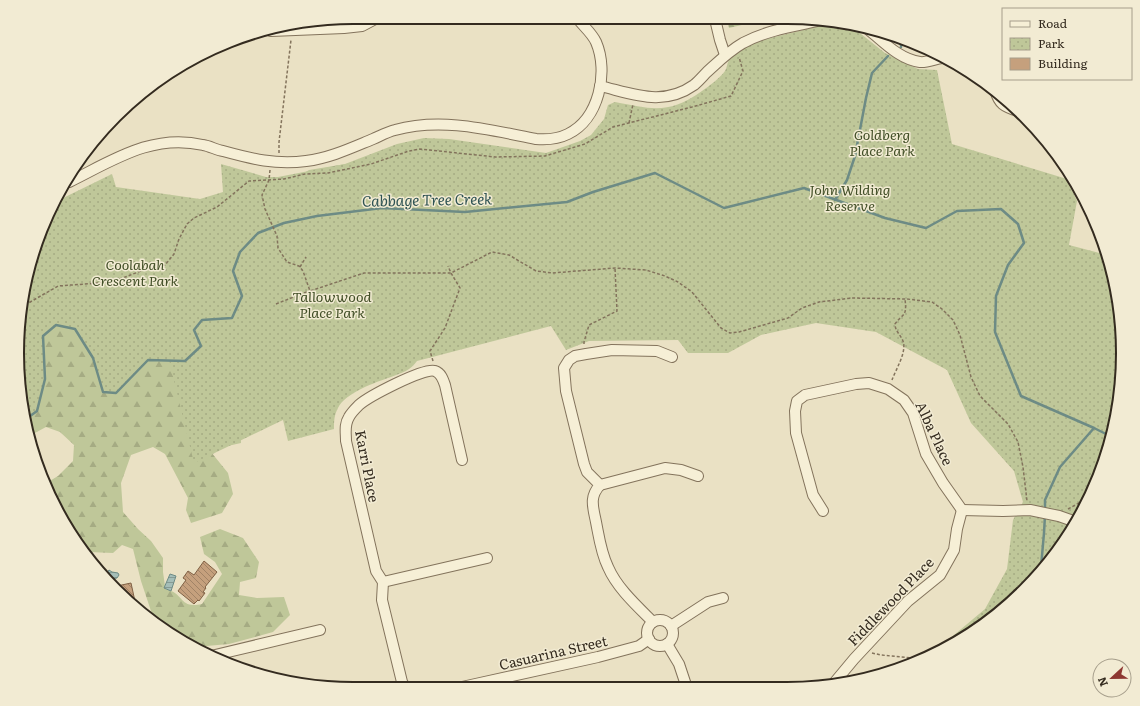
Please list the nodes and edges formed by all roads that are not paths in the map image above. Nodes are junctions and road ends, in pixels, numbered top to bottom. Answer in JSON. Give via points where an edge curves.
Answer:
{"nodes":[{"id":1,"x":366,"y":24,"type":"edge"},
{"id":2,"x":582,"y":24,"type":"edge"},
{"id":3,"x":716,"y":24,"type":"edge"},
{"id":4,"x":803,"y":25,"type":"edge"},
{"id":5,"x":288,"y":30,"type":"edge"},
{"id":6,"x":876,"y":36,"type":"edge"},
{"id":7,"x":725,"y":55,"type":"junction"},
{"id":8,"x":935,"y":59,"type":"edge"},
{"id":9,"x":600,"y":86,"type":"junction"},
{"id":10,"x":73,"y":180,"type":"edge"},
{"id":11,"x":672,"y":357,"type":"dead end"},
{"id":12,"x":462,"y":460,"type":"dead end"},
{"id":13,"x":698,"y":476,"type":"dead end"},
{"id":14,"x":600,"y":485,"type":"junction"},
{"id":15,"x":962,"y":510,"type":"junction"},
{"id":16,"x":824,"y":511,"type":"dead end"},
{"id":17,"x":1072,"y":519,"type":"edge"},
{"id":18,"x":486,"y":558,"type":"dead end"},
{"id":19,"x":383,"y":582,"type":"junction"},
{"id":20,"x":723,"y":598,"type":"dead end"},
{"id":21,"x":653,"y":622,"type":"junction"},
{"id":22,"x":671,"y":626,"type":"junction"},
{"id":23,"x":320,"y":630,"type":"dead end"},
{"id":24,"x":649,"y":639,"type":"junction"},
{"id":25,"x":667,"y":644,"type":"junction"},
{"id":26,"x":220,"y":654,"type":"edge"},
{"id":27,"x":839,"y":678,"type":"edge"},
{"id":28,"x":402,"y":682,"type":"edge"},
{"id":29,"x":485,"y":682,"type":"edge"},
{"id":30,"x":685,"y":682,"type":"edge"}],
"edges":[{"from":1,"to":5,"type":"street","via":[[344,28]]},
{"from":2,"to":9,"type":"street","via":[[596,42],[601,62]]},
{"from":3,"to":7,"type":"street"},
{"from":4,"to":7,"type":"street","via":[[760,35]]},
{"from":6,"to":8,"type":"street","via":[[891,49],[905,56],[921,62]]},
{"from":7,"to":9,"type":"street","via":[[694,85],[675,95],[650,98]]},
{"from":9,"to":10,"type":"street","via":[[590,113],[584,121],[570,133],[556,139],[536,139],[456,125],[415,126],[394,130],[321,158],[272,162],[204,145],[164,142],[134,150]]},
{"from":11,"to":14,"type":"street","via":[[657,351],[612,350],[575,356],[564,368],[564,379],[584,464],[587,472]]},
{"from":12,"to":19,"type":"street","name":"Karri Place","via":[[445,385],[441,375],[436,371],[431,370],[391,386],[359,405],[349,416],[345,426],[346,441],[376,571]]},
{"from":13,"to":14,"type":"street","via":[[665,468]]},
{"from":14,"to":21,"type":"street","via":[[592,497],[608,569],[631,600]]},
{"from":15,"to":16,"type":"street","name":"Alba Place","via":[[926,454],[913,413],[904,400],[888,389],[869,383],[805,395],[797,401],[796,433],[813,495]]},
{"from":15,"to":17,"type":"street","via":[[1003,511],[1030,508],[1063,512]]},
{"from":15,"to":27,"type":"street","name":"Fiddlewood Place","via":[[954,550],[940,575],[908,600]]},
{"from":18,"to":19,"type":"street"},
{"from":19,"to":28,"type":"street","name":"Karri Place","via":[[382,600]]},
{"from":20,"to":22,"type":"street","via":[[708,602]]},
{"from":21,"to":22,"type":"street","via":[[663,620]]},
{"from":21,"to":24,"type":"street","via":[[647,630]]},
{"from":22,"to":25,"type":"street","via":[[673,636]]},
{"from":23,"to":26,"type":"street"},
{"from":24,"to":25,"type":"street","via":[[656,645]]},
{"from":24,"to":29,"type":"street","name":"Casuarina Street","via":[[639,646],[598,657]]},
{"from":25,"to":30,"type":"street","via":[[679,664]]}]}
